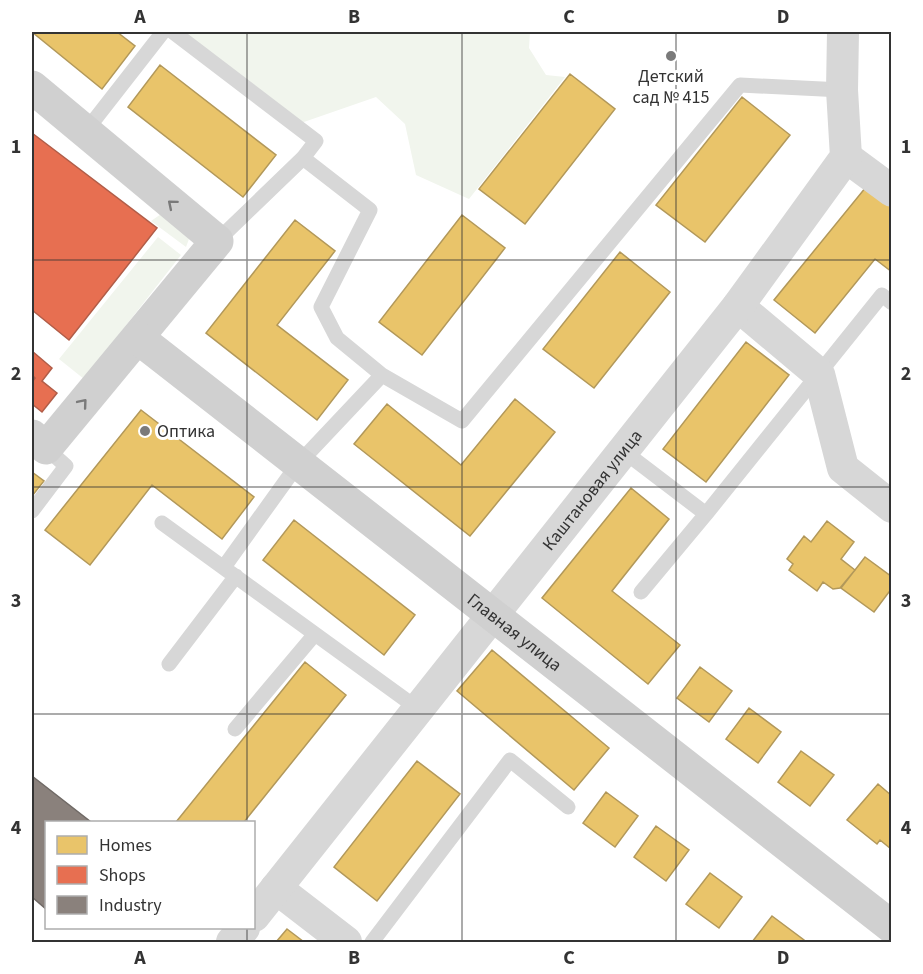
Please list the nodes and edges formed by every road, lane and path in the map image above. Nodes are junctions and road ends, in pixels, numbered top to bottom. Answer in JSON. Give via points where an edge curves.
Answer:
{"nodes":[{"id":1,"x":163,"y":32,"type":"edge"},
{"id":2,"x":173,"y":32,"type":"edge"},
{"id":3,"x":843,"y":32,"type":"edge"},
{"id":4,"x":32,"y":87,"type":"edge"},
{"id":5,"x":842,"y":90,"type":"junction"},
{"id":6,"x":85,"y":132,"type":"junction"},
{"id":7,"x":846,"y":157,"type":"junction"},
{"id":8,"x":303,"y":158,"type":"junction"},
{"id":9,"x":891,"y":191,"type":"edge"},
{"id":10,"x":217,"y":241,"type":"junction"},
{"id":11,"x":891,"y":303,"type":"edge"},
{"id":12,"x":738,"y":306,"type":"junction"},
{"id":13,"x":138,"y":338,"type":"junction"},
{"id":14,"x":819,"y":374,"type":"junction"},
{"id":15,"x":382,"y":375,"type":"junction"},
{"id":16,"x":39,"y":442,"type":"edge"},
{"id":17,"x":622,"y":450,"type":"junction"},
{"id":18,"x":298,"y":464,"type":"junction"},
{"id":19,"x":891,"y":507,"type":"edge"},
{"id":20,"x":32,"y":511,"type":"edge"},
{"id":21,"x":706,"y":514,"type":"junction"},
{"id":22,"x":162,"y":522,"type":"dead end"},
{"id":23,"x":230,"y":572,"type":"junction"},
{"id":24,"x":641,"y":592,"type":"dead end"},
{"id":25,"x":490,"y":615,"type":"junction"},
{"id":26,"x":315,"y":634,"type":"junction"},
{"id":27,"x":169,"y":664,"type":"dead end"},
{"id":28,"x":417,"y":708,"type":"junction"},
{"id":29,"x":235,"y":729,"type":"dead end"},
{"id":30,"x":568,"y":807,"type":"dead end"},
{"id":31,"x":276,"y":888,"type":"junction"},
{"id":32,"x":255,"y":915,"type":"edge"},
{"id":33,"x":891,"y":927,"type":"edge"},
{"id":34,"x":242,"y":929,"type":"edge"},
{"id":35,"x":232,"y":942,"type":"edge"},
{"id":36,"x":346,"y":942,"type":"edge"},
{"id":37,"x":372,"y":942,"type":"edge"}],
"edges":[{"from":1,"to":6,"type":"lane"},
{"from":2,"to":8,"type":"lane","via":[[316,141]]},
{"from":3,"to":5,"type":"street"},
{"from":4,"to":6,"type":"street"},
{"from":5,"to":7,"type":"street"},
{"from":5,"to":15,"type":"lane","via":[[740,85],[462,421]]},
{"from":10,"to":6,"type":"street","one_way":true},
{"from":7,"to":9,"type":"street"},
{"from":7,"to":12,"type":"street","name":"Каштановая улица"},
{"from":8,"to":10,"type":"lane"},
{"from":8,"to":15,"type":"lane","via":[[370,210],[321,307],[337,338]]},
{"from":10,"to":13,"type":"street"},
{"from":11,"to":14,"type":"lane","via":[[882,295]]},
{"from":12,"to":14,"type":"street"},
{"from":12,"to":17,"type":"street","name":"Каштановая улица"},
{"from":16,"to":13,"type":"street","one_way":true},
{"from":13,"to":18,"type":"street","name":"Главная улица"},
{"from":14,"to":19,"type":"street","via":[[843,468]]},
{"from":14,"to":21,"type":"lane"},
{"from":15,"to":18,"type":"lane"},
{"from":16,"to":20,"type":"lane","via":[[66,466]]},
{"from":17,"to":21,"type":"lane"},
{"from":17,"to":25,"type":"street","name":"Каштановая улица"},
{"from":18,"to":23,"type":"lane"},
{"from":18,"to":25,"type":"street","name":"Главная улица"},
{"from":21,"to":24,"type":"lane"},
{"from":22,"to":23,"type":"lane"},
{"from":23,"to":26,"type":"lane"},
{"from":23,"to":27,"type":"lane"},
{"from":25,"to":28,"type":"street","name":"Каштановая улица"},
{"from":25,"to":33,"type":"street","name":"Главная улица"},
{"from":26,"to":28,"type":"lane"},
{"from":26,"to":29,"type":"lane"},
{"from":28,"to":31,"type":"street","name":"Каштановая улица"},
{"from":30,"to":37,"type":"lane","via":[[510,760]]},
{"from":31,"to":32,"type":"street","name":"Каштановая улица"},
{"from":31,"to":36,"type":"street"},
{"from":34,"to":35,"type":"street"}]}
